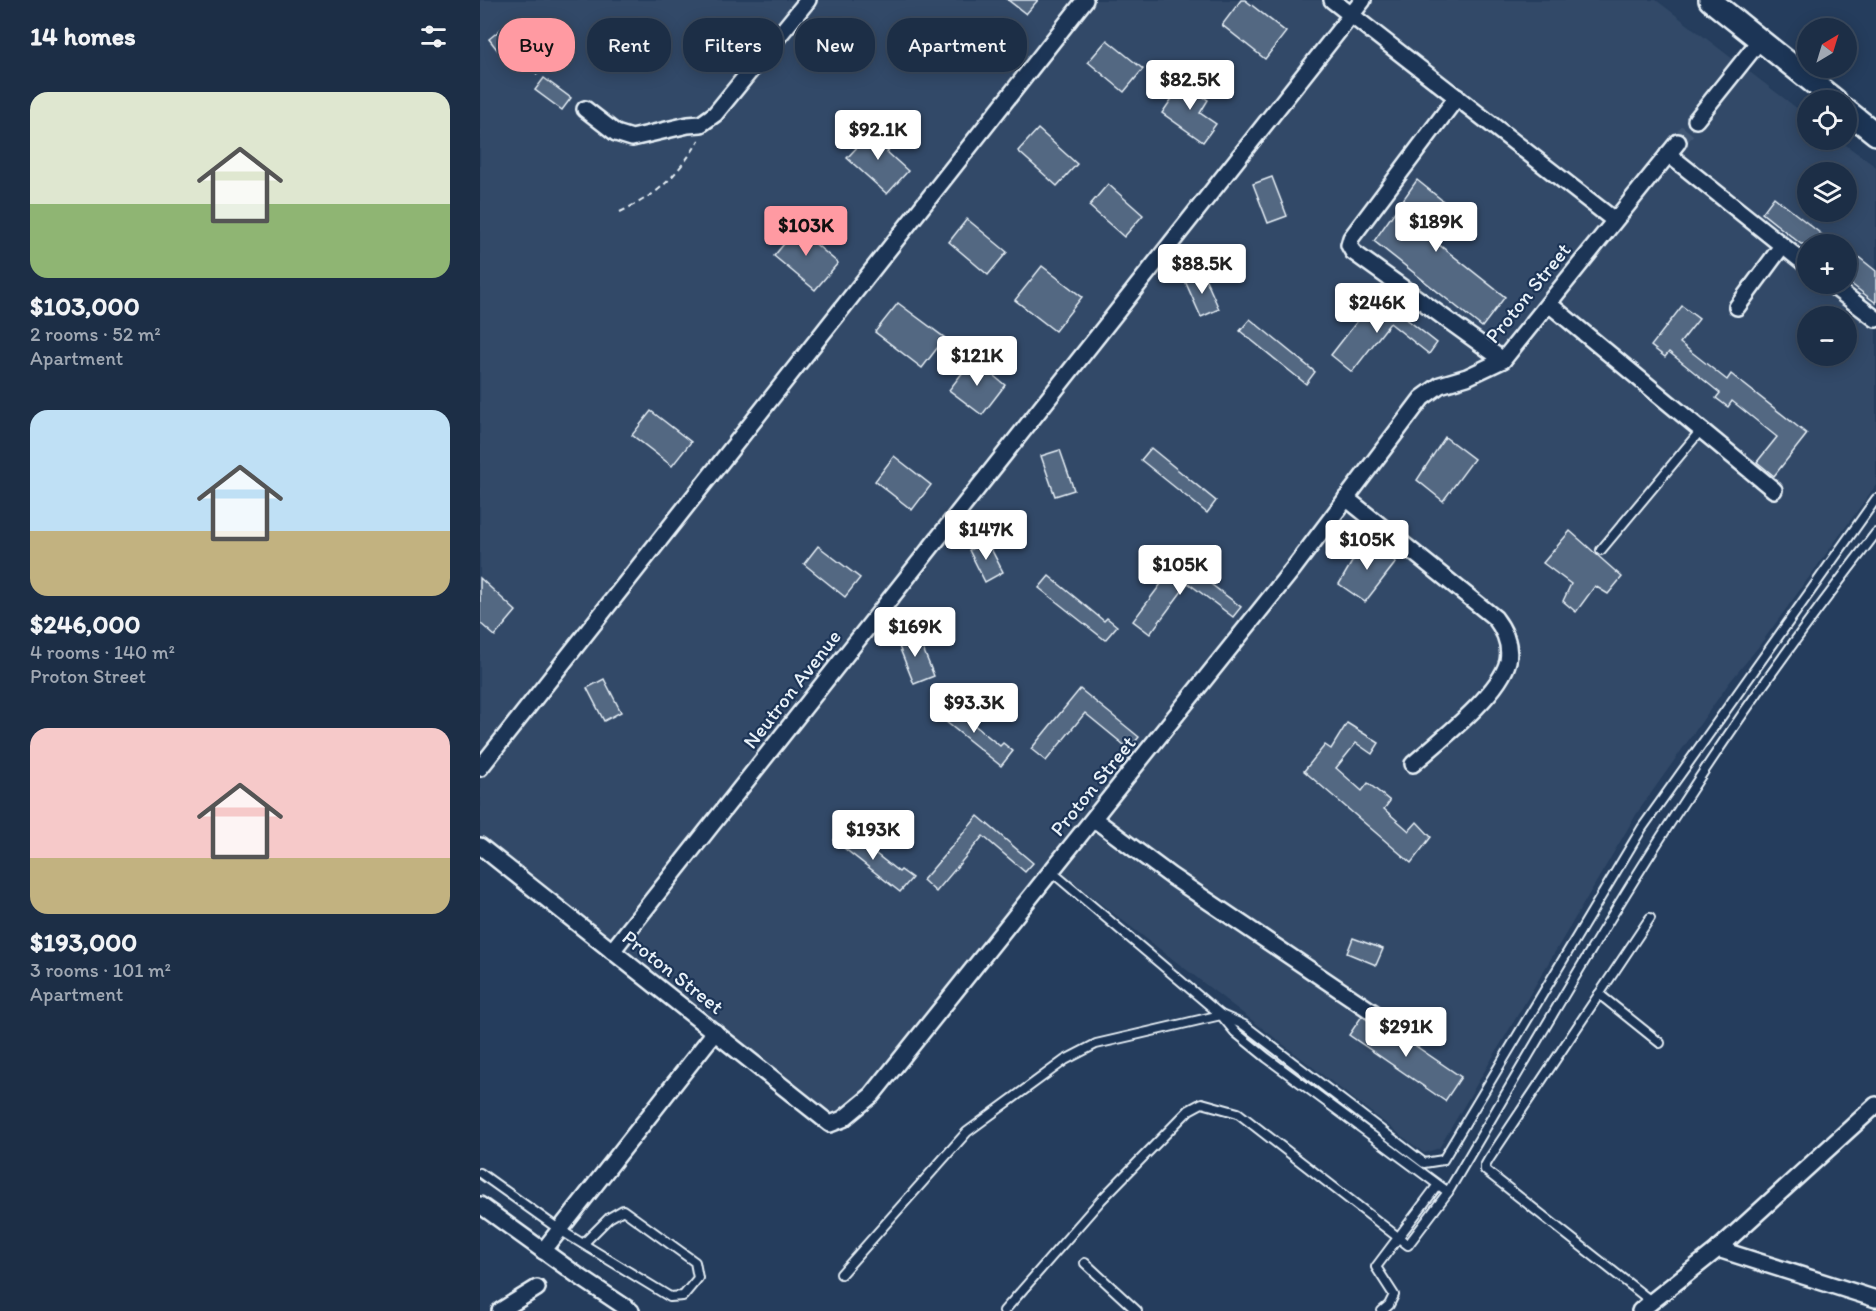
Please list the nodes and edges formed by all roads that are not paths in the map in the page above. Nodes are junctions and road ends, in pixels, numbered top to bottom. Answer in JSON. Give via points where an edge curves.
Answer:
{"nodes":[{"id":1,"x":808,"y":0,"type":"edge"},
{"id":2,"x":1085,"y":0,"type":"edge"},
{"id":3,"x":1332,"y":0,"type":"edge"},
{"id":4,"x":1363,"y":0,"type":"edge"},
{"id":5,"x":1710,"y":0,"type":"edge"},
{"id":6,"x":1351,"y":15,"type":"junction"},
{"id":7,"x":1760,"y":40,"type":"junction"},
{"id":8,"x":1822,"y":90,"type":"edge"},
{"id":9,"x":1456,"y":97,"type":"junction"},
{"id":10,"x":585,"y":109,"type":"dead end"},
{"id":11,"x":1857,"y":119,"type":"edge"},
{"id":12,"x":1696,"y":120,"type":"tunnel mouth"},
{"id":13,"x":1876,"y":134,"type":"edge"},
{"id":14,"x":1678,"y":142,"type":"tunnel mouth"},
{"id":15,"x":1668,"y":154,"type":"junction"},
{"id":16,"x":1614,"y":220,"type":"junction"},
{"id":17,"x":1782,"y":246,"type":"junction"},
{"id":18,"x":1797,"y":258,"type":"edge"},
{"id":19,"x":1843,"y":294,"type":"edge"},
{"id":20,"x":1549,"y":304,"type":"junction"},
{"id":21,"x":1737,"y":308,"type":"dead end"},
{"id":22,"x":1876,"y":319,"type":"edge"},
{"id":23,"x":1503,"y":360,"type":"junction"},
{"id":24,"x":1701,"y":430,"type":"junction"},
{"id":25,"x":1774,"y":490,"type":"dead end"},
{"id":26,"x":1346,"y":498,"type":"junction"},
{"id":27,"x":1876,"y":499,"type":"edge"},
{"id":28,"x":1876,"y":533,"type":"edge"},
{"id":29,"x":1601,"y":550,"type":"dead end"},
{"id":30,"x":1413,"y":764,"type":"dead end"},
{"id":31,"x":480,"y":768,"type":"edge"},
{"id":32,"x":1094,"y":819,"type":"junction"},
{"id":33,"x":480,"y":846,"type":"edge"},
{"id":34,"x":1052,"y":872,"type":"junction"},
{"id":35,"x":1650,"y":918,"type":"dead end"},
{"id":36,"x":612,"y":951,"type":"junction"},
{"id":37,"x":1599,"y":994,"type":"junction"},
{"id":38,"x":1221,"y":1015,"type":"junction"},
{"id":39,"x":1383,"y":1019,"type":"dead end"},
{"id":40,"x":715,"y":1032,"type":"junction"},
{"id":41,"x":1660,"y":1043,"type":"dead end"},
{"id":42,"x":1274,"y":1049,"type":"junction"},
{"id":43,"x":1267,"y":1058,"type":"junction"},
{"id":44,"x":1326,"y":1087,"type":"junction"},
{"id":45,"x":1319,"y":1096,"type":"junction"},
{"id":46,"x":1876,"y":1105,"type":"edge"},
{"id":47,"x":480,"y":1173,"type":"edge"},
{"id":48,"x":1437,"y":1185,"type":"junction"},
{"id":49,"x":1448,"y":1192,"type":"junction"},
{"id":50,"x":480,"y":1205,"type":"edge"},
{"id":51,"x":560,"y":1230,"type":"junction"},
{"id":52,"x":1398,"y":1238,"type":"junction"},
{"id":53,"x":583,"y":1244,"type":"junction"},
{"id":54,"x":1718,"y":1249,"type":"junction"},
{"id":55,"x":543,"y":1251,"type":"junction"},
{"id":56,"x":1085,"y":1263,"type":"dead end"},
{"id":57,"x":841,"y":1274,"type":"dead end"},
{"id":58,"x":537,"y":1288,"type":"dead end"},
{"id":59,"x":1876,"y":1299,"type":"edge"},
{"id":60,"x":1646,"y":1306,"type":"edge"},
{"id":61,"x":500,"y":1311,"type":"edge"},
{"id":62,"x":631,"y":1311,"type":"edge"},
{"id":63,"x":1004,"y":1311,"type":"edge"},
{"id":64,"x":1137,"y":1311,"type":"edge"},
{"id":65,"x":1382,"y":1311,"type":"edge"}],
"edges":[{"from":1,"to":10,"type":"street","via":[[708,121],[632,138],[616,133]]},
{"from":2,"to":31,"type":"street"},
{"from":3,"to":6,"type":"street"},
{"from":4,"to":6,"type":"street","name":"Neutron Avenue"},
{"from":5,"to":7,"type":"main road"},
{"from":6,"to":9,"type":"street"},
{"from":6,"to":36,"type":"street","name":"Neutron Avenue"},
{"from":7,"to":8,"type":"main road"},
{"from":7,"to":12,"type":"street"},
{"from":9,"to":16,"type":"street"},
{"from":9,"to":23,"type":"street","via":[[1349,245],[1353,252]]},
{"from":11,"to":13,"type":"main road"},
{"from":14,"to":15,"type":"street","name":"Proton Street"},
{"from":15,"to":16,"type":"street","name":"Proton Street"},
{"from":15,"to":17,"type":"street"},
{"from":16,"to":20,"type":"street","name":"Proton Street"},
{"from":17,"to":18,"type":"street"},
{"from":17,"to":21,"type":"street"},
{"from":19,"to":22,"type":"street"},
{"from":20,"to":23,"type":"street","name":"Proton Street"},
{"from":20,"to":24,"type":"street"},
{"from":23,"to":26,"type":"street","name":"Proton Street","via":[[1440,385],[1422,398]]},
{"from":24,"to":25,"type":"street"},
{"from":24,"to":29,"type":"lane"},
{"from":26,"to":30,"type":"street","via":[[1496,618],[1508,639],[1508,662],[1498,681],[1482,701]]},
{"from":26,"to":32,"type":"street","name":"Proton Street"},
{"from":27,"to":44,"type":"lane","via":[[1642,828],[1443,1160],[1424,1163]]},
{"from":28,"to":49,"type":"lane","via":[[1771,674],[1684,801]]},
{"from":32,"to":34,"type":"street","name":"Proton Street"},
{"from":32,"to":39,"type":"street","via":[[1171,876]]},
{"from":33,"to":36,"type":"street","name":"Proton Street"},
{"from":34,"to":38,"type":"lane"},
{"from":34,"to":40,"type":"street","name":"Proton Street","via":[[872,1095],[843,1119],[830,1124]]},
{"from":35,"to":37,"type":"lane"},
{"from":36,"to":40,"type":"street","name":"Proton Street"},
{"from":37,"to":41,"type":"lane"},
{"from":37,"to":60,"type":"lane","via":[[1485,1170]]},
{"from":38,"to":42,"type":"lane","via":[[1244,1025]]},
{"from":38,"to":43,"type":"lane"},
{"from":38,"to":57,"type":"lane","via":[[1096,1044],[1065,1060],[967,1132]]},
{"from":40,"to":51,"type":"street"},
{"from":42,"to":43,"type":"lane"},
{"from":42,"to":44,"type":"lane"},
{"from":43,"to":45,"type":"lane"},
{"from":44,"to":45,"type":"lane"},
{"from":45,"to":48,"type":"lane"},
{"from":46,"to":54,"type":"street"},
{"from":47,"to":51,"type":"lane"},
{"from":48,"to":49,"type":"lane"},
{"from":48,"to":52,"type":"lane"},
{"from":49,"to":52,"type":"lane","via":[[1408,1245]]},
{"from":50,"to":55,"type":"street"},
{"from":51,"to":53,"type":"lane"},
{"from":51,"to":55,"type":"street"},
{"from":52,"to":63,"type":"lane","via":[[1238,1113],[1202,1103],[1190,1110],[1101,1200]]},
{"from":52,"to":65,"type":"lane","via":[[1376,1266],[1394,1295]]},
{"from":53,"to":53,"type":"lane","via":[[670,1297],[683,1296],[698,1278],[695,1262],[623,1210]]},
{"from":54,"to":59,"type":"street"},
{"from":54,"to":60,"type":"street"},
{"from":55,"to":62,"type":"street"},
{"from":56,"to":64,"type":"lane"},
{"from":58,"to":61,"type":"street"}]}
